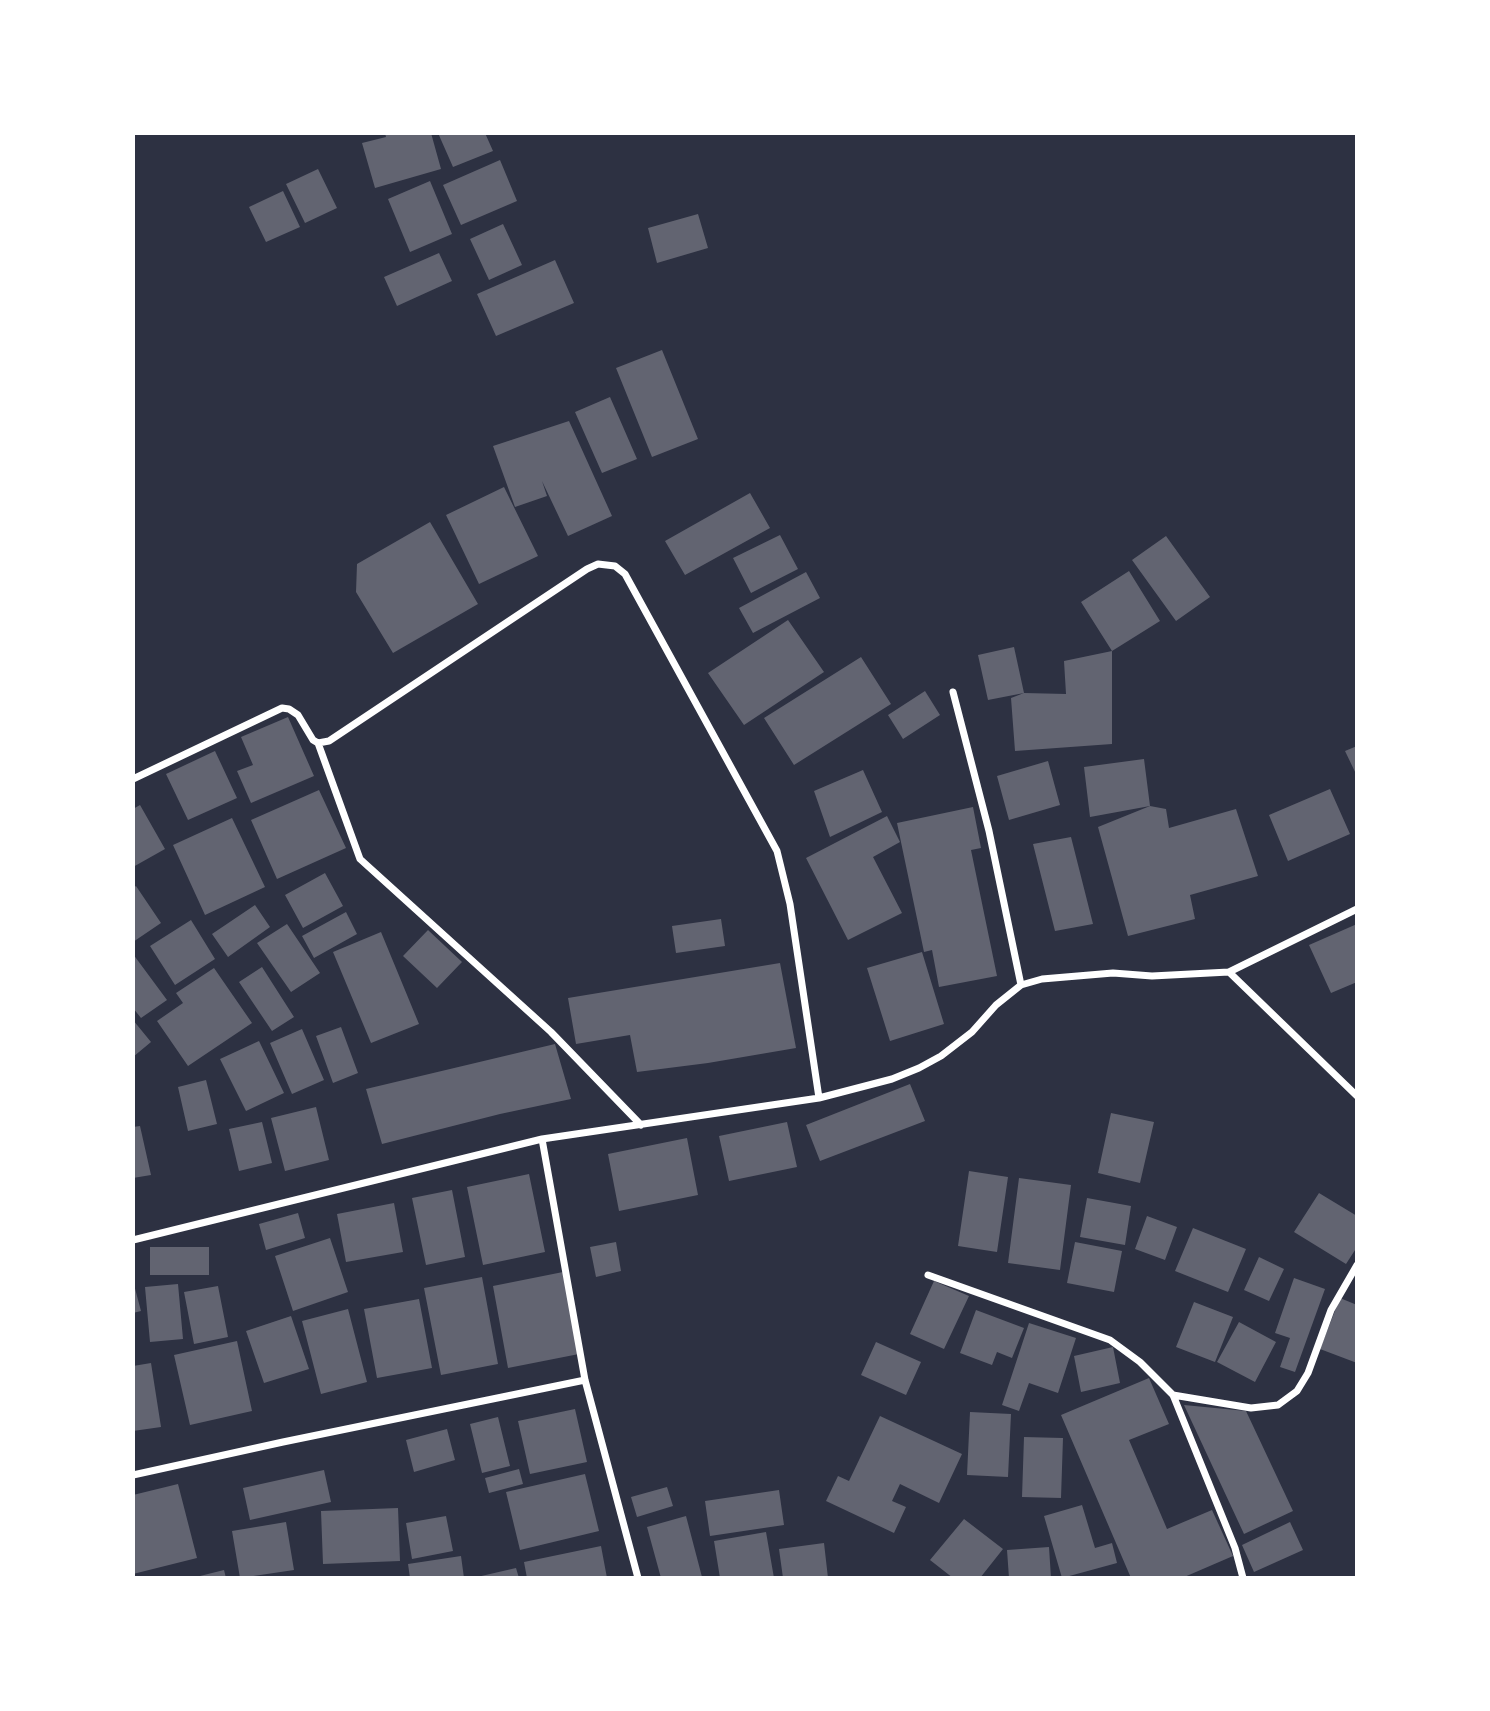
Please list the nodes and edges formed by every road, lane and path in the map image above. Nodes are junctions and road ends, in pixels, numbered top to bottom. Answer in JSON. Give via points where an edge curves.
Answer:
{"nodes":[{"id":1,"x":953,"y":692,"type":"dead end"},
{"id":2,"x":318,"y":743,"type":"junction"},
{"id":3,"x":133,"y":779,"type":"edge"},
{"id":4,"x":1357,"y":909,"type":"edge"},
{"id":5,"x":1229,"y":972,"type":"junction"},
{"id":6,"x":1021,"y":985,"type":"junction"},
{"id":7,"x":1357,"y":1096,"type":"edge"},
{"id":8,"x":819,"y":1098,"type":"junction"},
{"id":9,"x":641,"y":1125,"type":"junction"},
{"id":10,"x":542,"y":1139,"type":"junction"},
{"id":11,"x":133,"y":1240,"type":"edge"},
{"id":12,"x":1357,"y":1265,"type":"edge"},
{"id":13,"x":928,"y":1275,"type":"dead end"},
{"id":14,"x":585,"y":1380,"type":"junction"},
{"id":15,"x":1173,"y":1395,"type":"junction"},
{"id":16,"x":133,"y":1475,"type":"edge"},
{"id":17,"x":638,"y":1578,"type":"edge"},
{"id":18,"x":1243,"y":1578,"type":"edge"}],
"edges":[{"from":1,"to":6,"type":"street","via":[[989,831]]},
{"from":2,"to":3,"type":"street","via":[[298,715],[282,708]]},
{"from":2,"to":8,"type":"street","via":[[342,734],[587,569],[598,564],[615,566],[625,574],[777,851],[790,904]]},
{"from":2,"to":9,"type":"street","via":[[360,859],[551,1032]]},
{"from":4,"to":5,"type":"street"},
{"from":5,"to":6,"type":"street","via":[[1113,973]]},
{"from":5,"to":7,"type":"street"},
{"from":6,"to":8,"type":"street","via":[[972,1032],[930,1062],[892,1079]]},
{"from":8,"to":9,"type":"street"},
{"from":9,"to":10,"type":"street"},
{"from":10,"to":11,"type":"street"},
{"from":10,"to":14,"type":"street"},
{"from":12,"to":15,"type":"street","via":[[1331,1310],[1308,1373],[1297,1391],[1278,1405],[1251,1408]]},
{"from":13,"to":15,"type":"street","via":[[1110,1340]]},
{"from":14,"to":16,"type":"street"},
{"from":14,"to":17,"type":"street"},
{"from":15,"to":18,"type":"street"}]}
